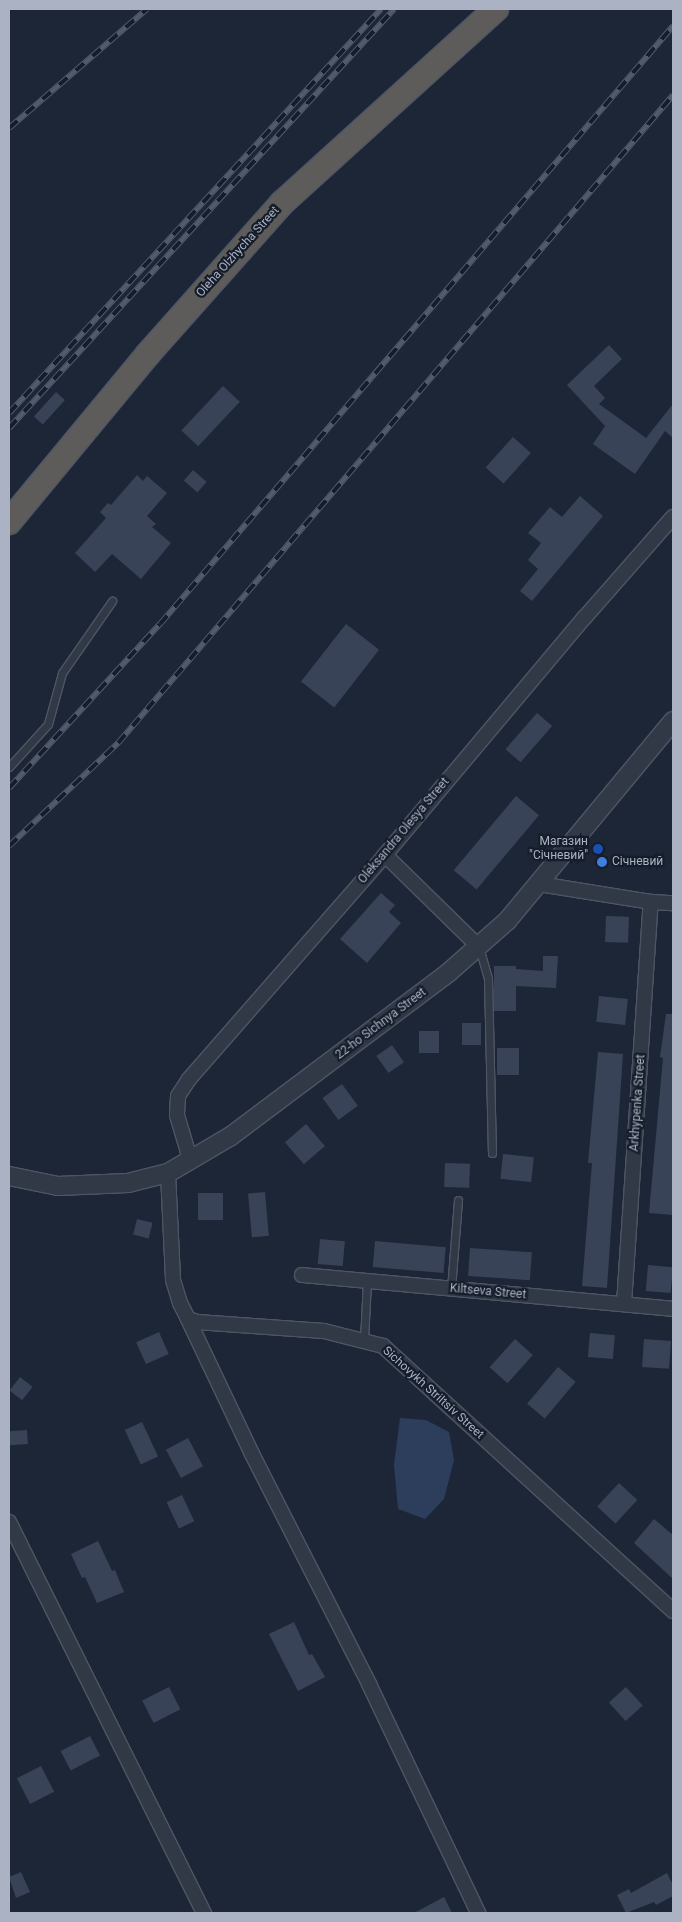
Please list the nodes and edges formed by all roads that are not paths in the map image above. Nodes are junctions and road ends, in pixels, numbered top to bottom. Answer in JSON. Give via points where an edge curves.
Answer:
{"nodes":[{"id":1,"x":496,"y":9,"type":"edge"},
{"id":2,"x":673,"y":517,"type":"edge"},
{"id":3,"x":9,"y":522,"type":"edge"},
{"id":4,"x":112,"y":601,"type":"dead end"},
{"id":5,"x":673,"y":722,"type":"edge"},
{"id":6,"x":9,"y":767,"type":"edge"},
{"id":7,"x":385,"y":855,"type":"junction"},
{"id":8,"x":538,"y":884,"type":"junction"},
{"id":9,"x":652,"y":902,"type":"junction"},
{"id":10,"x":673,"y":903,"type":"edge"},
{"id":11,"x":478,"y":946,"type":"junction"},
{"id":12,"x":492,"y":1153,"type":"dead end"},
{"id":13,"x":190,"y":1159,"type":"junction"},
{"id":14,"x":168,"y":1174,"type":"junction"},
{"id":15,"x":9,"y":1176,"type":"edge"},
{"id":16,"x":458,"y":1200,"type":"dead end"},
{"id":17,"x":302,"y":1275,"type":"dead end"},
{"id":18,"x":367,"y":1281,"type":"junction"},
{"id":19,"x":451,"y":1289,"type":"junction"},
{"id":20,"x":624,"y":1304,"type":"junction"},
{"id":21,"x":673,"y":1309,"type":"edge"},
{"id":22,"x":188,"y":1319,"type":"junction"},
{"id":23,"x":364,"y":1340,"type":"junction"},
{"id":24,"x":9,"y":1522,"type":"edge"},
{"id":25,"x":673,"y":1611,"type":"edge"},
{"id":26,"x":204,"y":1913,"type":"edge"},
{"id":27,"x":478,"y":1913,"type":"edge"}],
"edges":[{"from":1,"to":3,"type":"highway","name":"Oleha Olzhycha Street","via":[[282,203],[148,354]]},
{"from":2,"to":7,"type":"street","name":"Oleksandra Olesya Street"},
{"from":4,"to":6,"type":"lane","via":[[62,673],[48,724]]},
{"from":5,"to":8,"type":"street","name":"22-ho Sichnya Street"},
{"from":7,"to":11,"type":"street"},
{"from":7,"to":13,"type":"street","name":"Oleksandra Olesya Street","via":[[189,1079],[178,1096],[177,1116]]},
{"from":8,"to":9,"type":"street"},
{"from":8,"to":11,"type":"street","name":"22-ho Sichnya Street","via":[[507,921]]},
{"from":9,"to":10,"type":"street"},
{"from":9,"to":20,"type":"street","name":"Arkhypenka Street"},
{"from":11,"to":12,"type":"lane","via":[[488,978]]},
{"from":11,"to":13,"type":"street","name":"22-ho Sichnya Street","via":[[448,973],[231,1136]]},
{"from":13,"to":14,"type":"street","name":"22-ho Sichnya Street"},
{"from":14,"to":15,"type":"street","name":"22-ho Sichnya Street","via":[[128,1183],[83,1186],[58,1186]]},
{"from":14,"to":22,"type":"street","via":[[173,1280]]},
{"from":16,"to":19,"type":"lane"},
{"from":17,"to":18,"type":"street","name":"Kiltseva Street"},
{"from":18,"to":19,"type":"street","name":"Kiltseva Street"},
{"from":18,"to":23,"type":"lane"},
{"from":19,"to":20,"type":"street","name":"Kiltseva Street"},
{"from":20,"to":21,"type":"street","name":"Kiltseva Street"},
{"from":22,"to":23,"type":"street","name":"Sichovykh Striltsiv Street","via":[[324,1331]]},
{"from":22,"to":27,"type":"street","via":[[252,1454],[369,1684]]},
{"from":23,"to":25,"type":"street","name":"Sichovykh Striltsiv Street","via":[[383,1346]]},
{"from":24,"to":26,"type":"street"}]}
